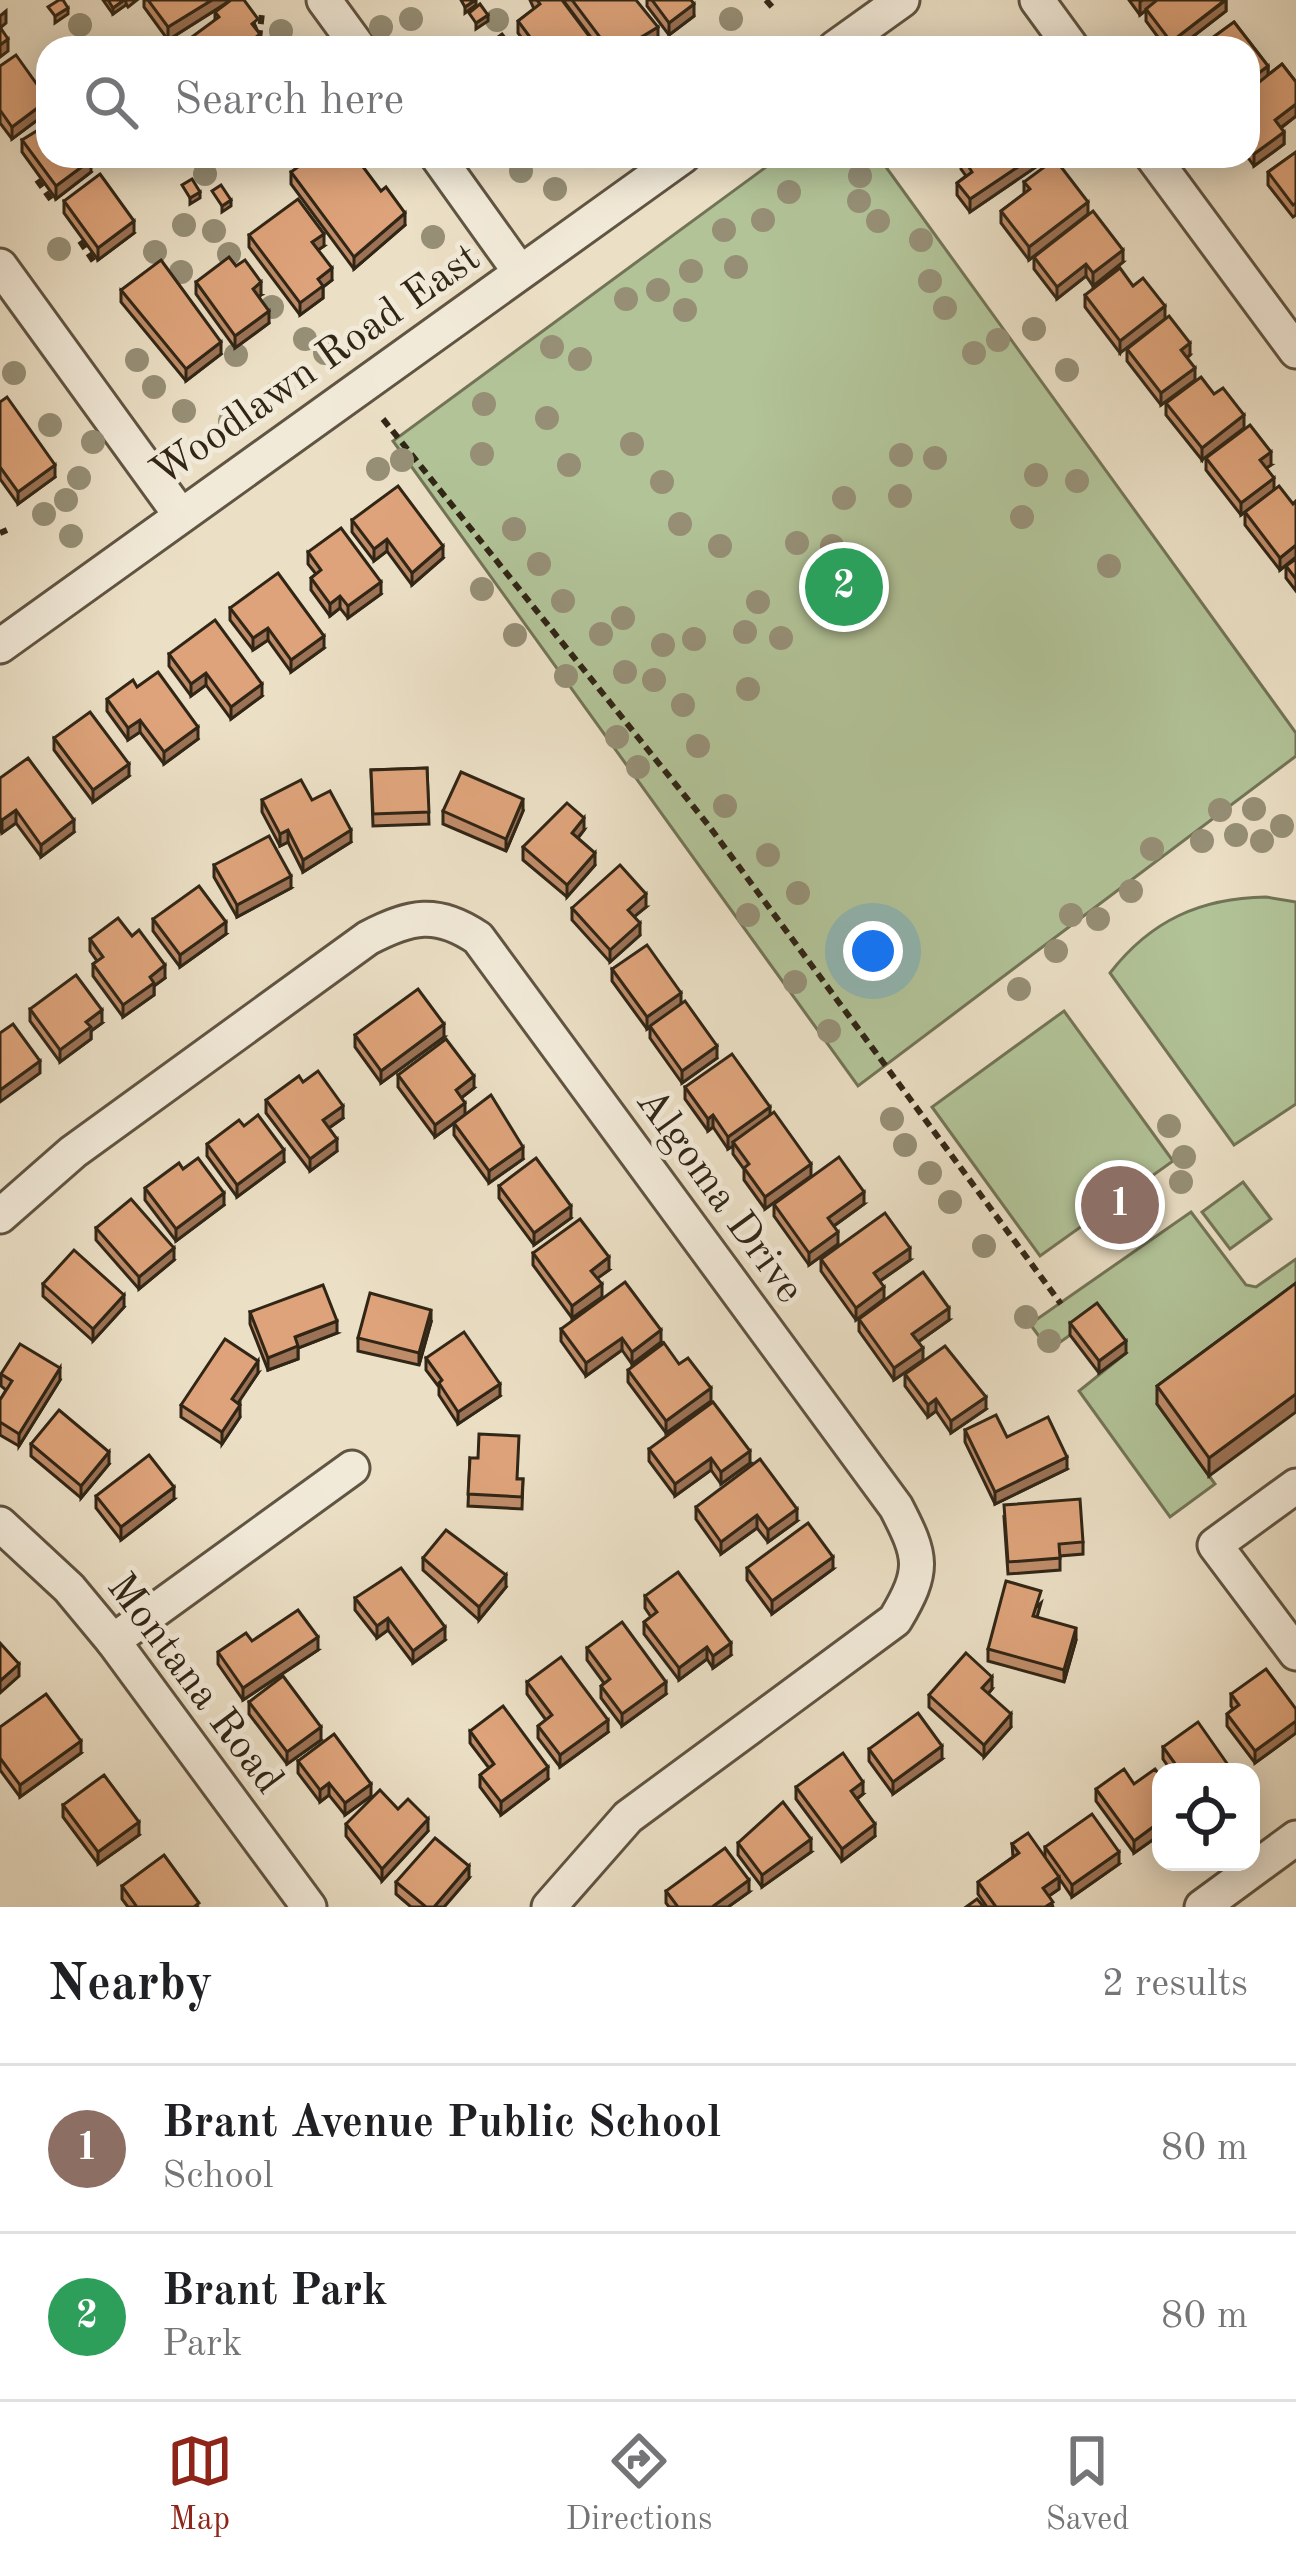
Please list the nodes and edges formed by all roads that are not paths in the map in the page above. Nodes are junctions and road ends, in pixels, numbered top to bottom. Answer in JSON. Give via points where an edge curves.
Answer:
{"nodes":[{"id":1,"x":324,"y":0,"type":"edge"},
{"id":2,"x":902,"y":0,"type":"edge"},
{"id":3,"x":1037,"y":0,"type":"edge"},
{"id":4,"x":350,"y":36,"type":"edge"},
{"id":5,"x":852,"y":36,"type":"edge"},
{"id":6,"x":1063,"y":36,"type":"edge"},
{"id":7,"x":446,"y":168,"type":"edge"},
{"id":8,"x":666,"y":168,"type":"edge"},
{"id":9,"x":1161,"y":168,"type":"edge"},
{"id":10,"x":0,"y":266,"type":"edge"},
{"id":11,"x":520,"y":272,"type":"junction"},
{"id":12,"x":1296,"y":351,"type":"edge"},
{"id":13,"x":179,"y":513,"type":"junction"},
{"id":14,"x":0,"y":646,"type":"edge"},
{"id":15,"x":0,"y":1216,"type":"edge"},
{"id":16,"x":352,"y":1468,"type":"dead end"},
{"id":17,"x":1296,"y":1486,"type":"edge"},
{"id":18,"x":0,"y":1524,"type":"edge"},
{"id":19,"x":113,"y":1641,"type":"junction"},
{"id":20,"x":1296,"y":1653,"type":"edge"},
{"id":21,"x":1296,"y":1838,"type":"edge"},
{"id":22,"x":309,"y":1907,"type":"edge"},
{"id":23,"x":549,"y":1907,"type":"edge"},
{"id":24,"x":1202,"y":1907,"type":"edge"}],
"edges":[{"from":1,"to":4,"type":"street"},
{"from":2,"to":5,"type":"street"},
{"from":3,"to":6,"type":"street"},
{"from":7,"to":11,"type":"street"},
{"from":8,"to":11,"type":"street","name":"Woodlawn Road East"},
{"from":9,"to":12,"type":"street"},
{"from":10,"to":13,"type":"street"},
{"from":11,"to":13,"type":"street","name":"Woodlawn Road East"},
{"from":13,"to":14,"type":"street","name":"Woodlawn Road East"},
{"from":15,"to":23,"type":"street","name":"Algoma Drive","via":[[73,1153],[368,938],[402,920],[434,916],[478,938],[896,1507],[919,1552],[915,1586],[896,1620],[628,1817]]},
{"from":16,"to":19,"type":"street"},
{"from":17,"to":20,"type":"street","via":[[1215,1545]]},
{"from":18,"to":19,"type":"street","name":"Montana Road"},
{"from":19,"to":22,"type":"street","name":"Montana Road"},
{"from":21,"to":24,"type":"street"}]}
